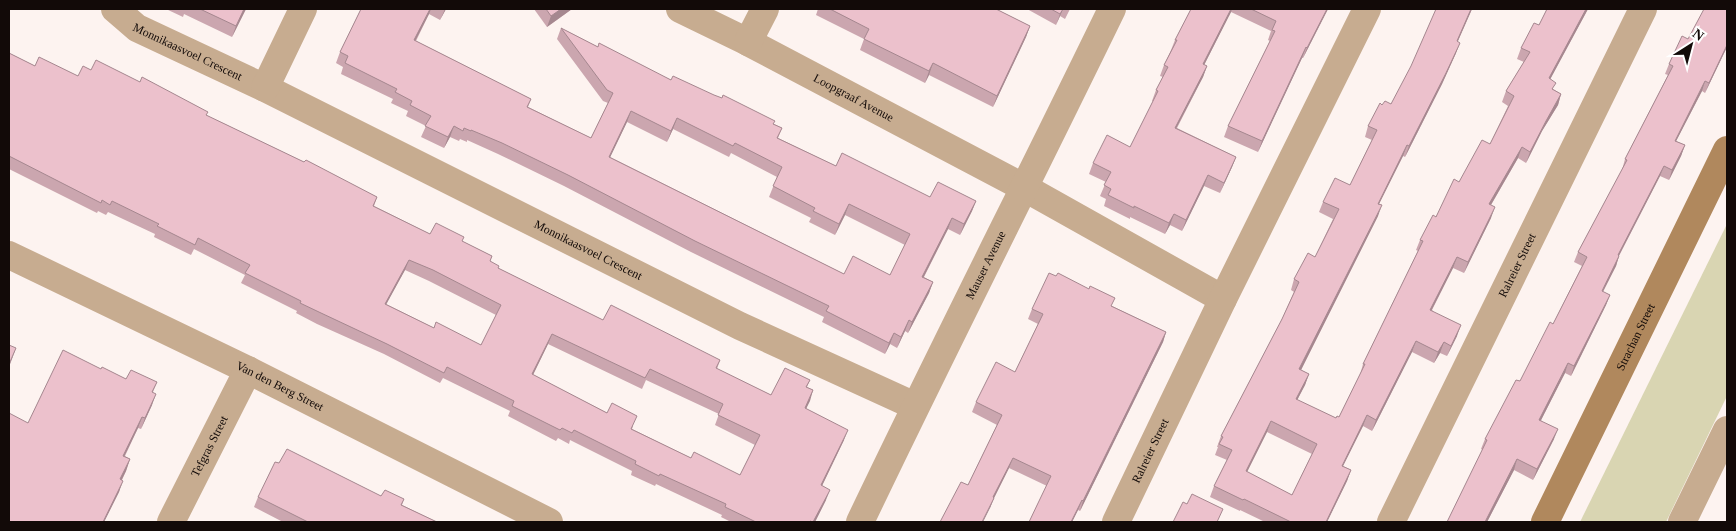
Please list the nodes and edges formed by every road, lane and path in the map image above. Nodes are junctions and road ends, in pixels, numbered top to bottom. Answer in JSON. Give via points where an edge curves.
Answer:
{"nodes":[{"id":1,"x":115,"y":9,"type":"edge"},
{"id":2,"x":303,"y":9,"type":"edge"},
{"id":3,"x":680,"y":9,"type":"edge"},
{"id":4,"x":764,"y":9,"type":"edge"},
{"id":5,"x":1112,"y":9,"type":"edge"},
{"id":6,"x":1367,"y":9,"type":"edge"},
{"id":7,"x":1643,"y":9,"type":"edge"},
{"id":8,"x":748,"y":42,"type":"junction"},
{"id":9,"x":265,"y":88,"type":"junction"},
{"id":10,"x":1727,"y":150,"type":"edge"},
{"id":11,"x":1025,"y":188,"type":"junction"},
{"id":12,"x":9,"y":255,"type":"edge"},
{"id":13,"x":1223,"y":299,"type":"junction"},
{"id":14,"x":248,"y":370,"type":"junction"},
{"id":15,"x":915,"y":406,"type":"junction"},
{"id":16,"x":1727,"y":430,"type":"edge"},
{"id":17,"x":181,"y":519,"type":"edge"},
{"id":18,"x":549,"y":522,"type":"edge"},
{"id":19,"x":860,"y":522,"type":"edge"},
{"id":20,"x":1116,"y":522,"type":"edge"},
{"id":21,"x":1391,"y":522,"type":"edge"},
{"id":22,"x":1545,"y":522,"type":"edge"},
{"id":23,"x":1682,"y":522,"type":"edge"}],
"edges":[{"from":1,"to":9,"type":"street","name":"Monnikaasvoel Crescent","via":[[137,28]]},
{"from":2,"to":9,"type":"street"},
{"from":3,"to":8,"type":"street","name":"Loopgraaf Avenue"},
{"from":4,"to":8,"type":"street"},
{"from":5,"to":11,"type":"street","name":"Mauser Avenue"},
{"from":6,"to":13,"type":"street","name":"Ralreier Street"},
{"from":7,"to":21,"type":"street","name":"Ralreier Street"},
{"from":8,"to":11,"type":"street","name":"Loopgraaf Avenue"},
{"from":9,"to":15,"type":"street","name":"Monnikaasvoel Crescent","via":[[740,326]]},
{"from":10,"to":22,"type":"street","name":"Strachan Street"},
{"from":11,"to":13,"type":"street"},
{"from":11,"to":15,"type":"street","name":"Mauser Avenue"},
{"from":12,"to":14,"type":"street","name":"Van den Berg Street"},
{"from":13,"to":20,"type":"street","name":"Ralreier Street"},
{"from":14,"to":17,"type":"street","name":"Tefgras Street"},
{"from":14,"to":18,"type":"street","name":"Van den Berg Street"},
{"from":15,"to":19,"type":"street","name":"Mauser Avenue"},
{"from":16,"to":23,"type":"street"}]}
